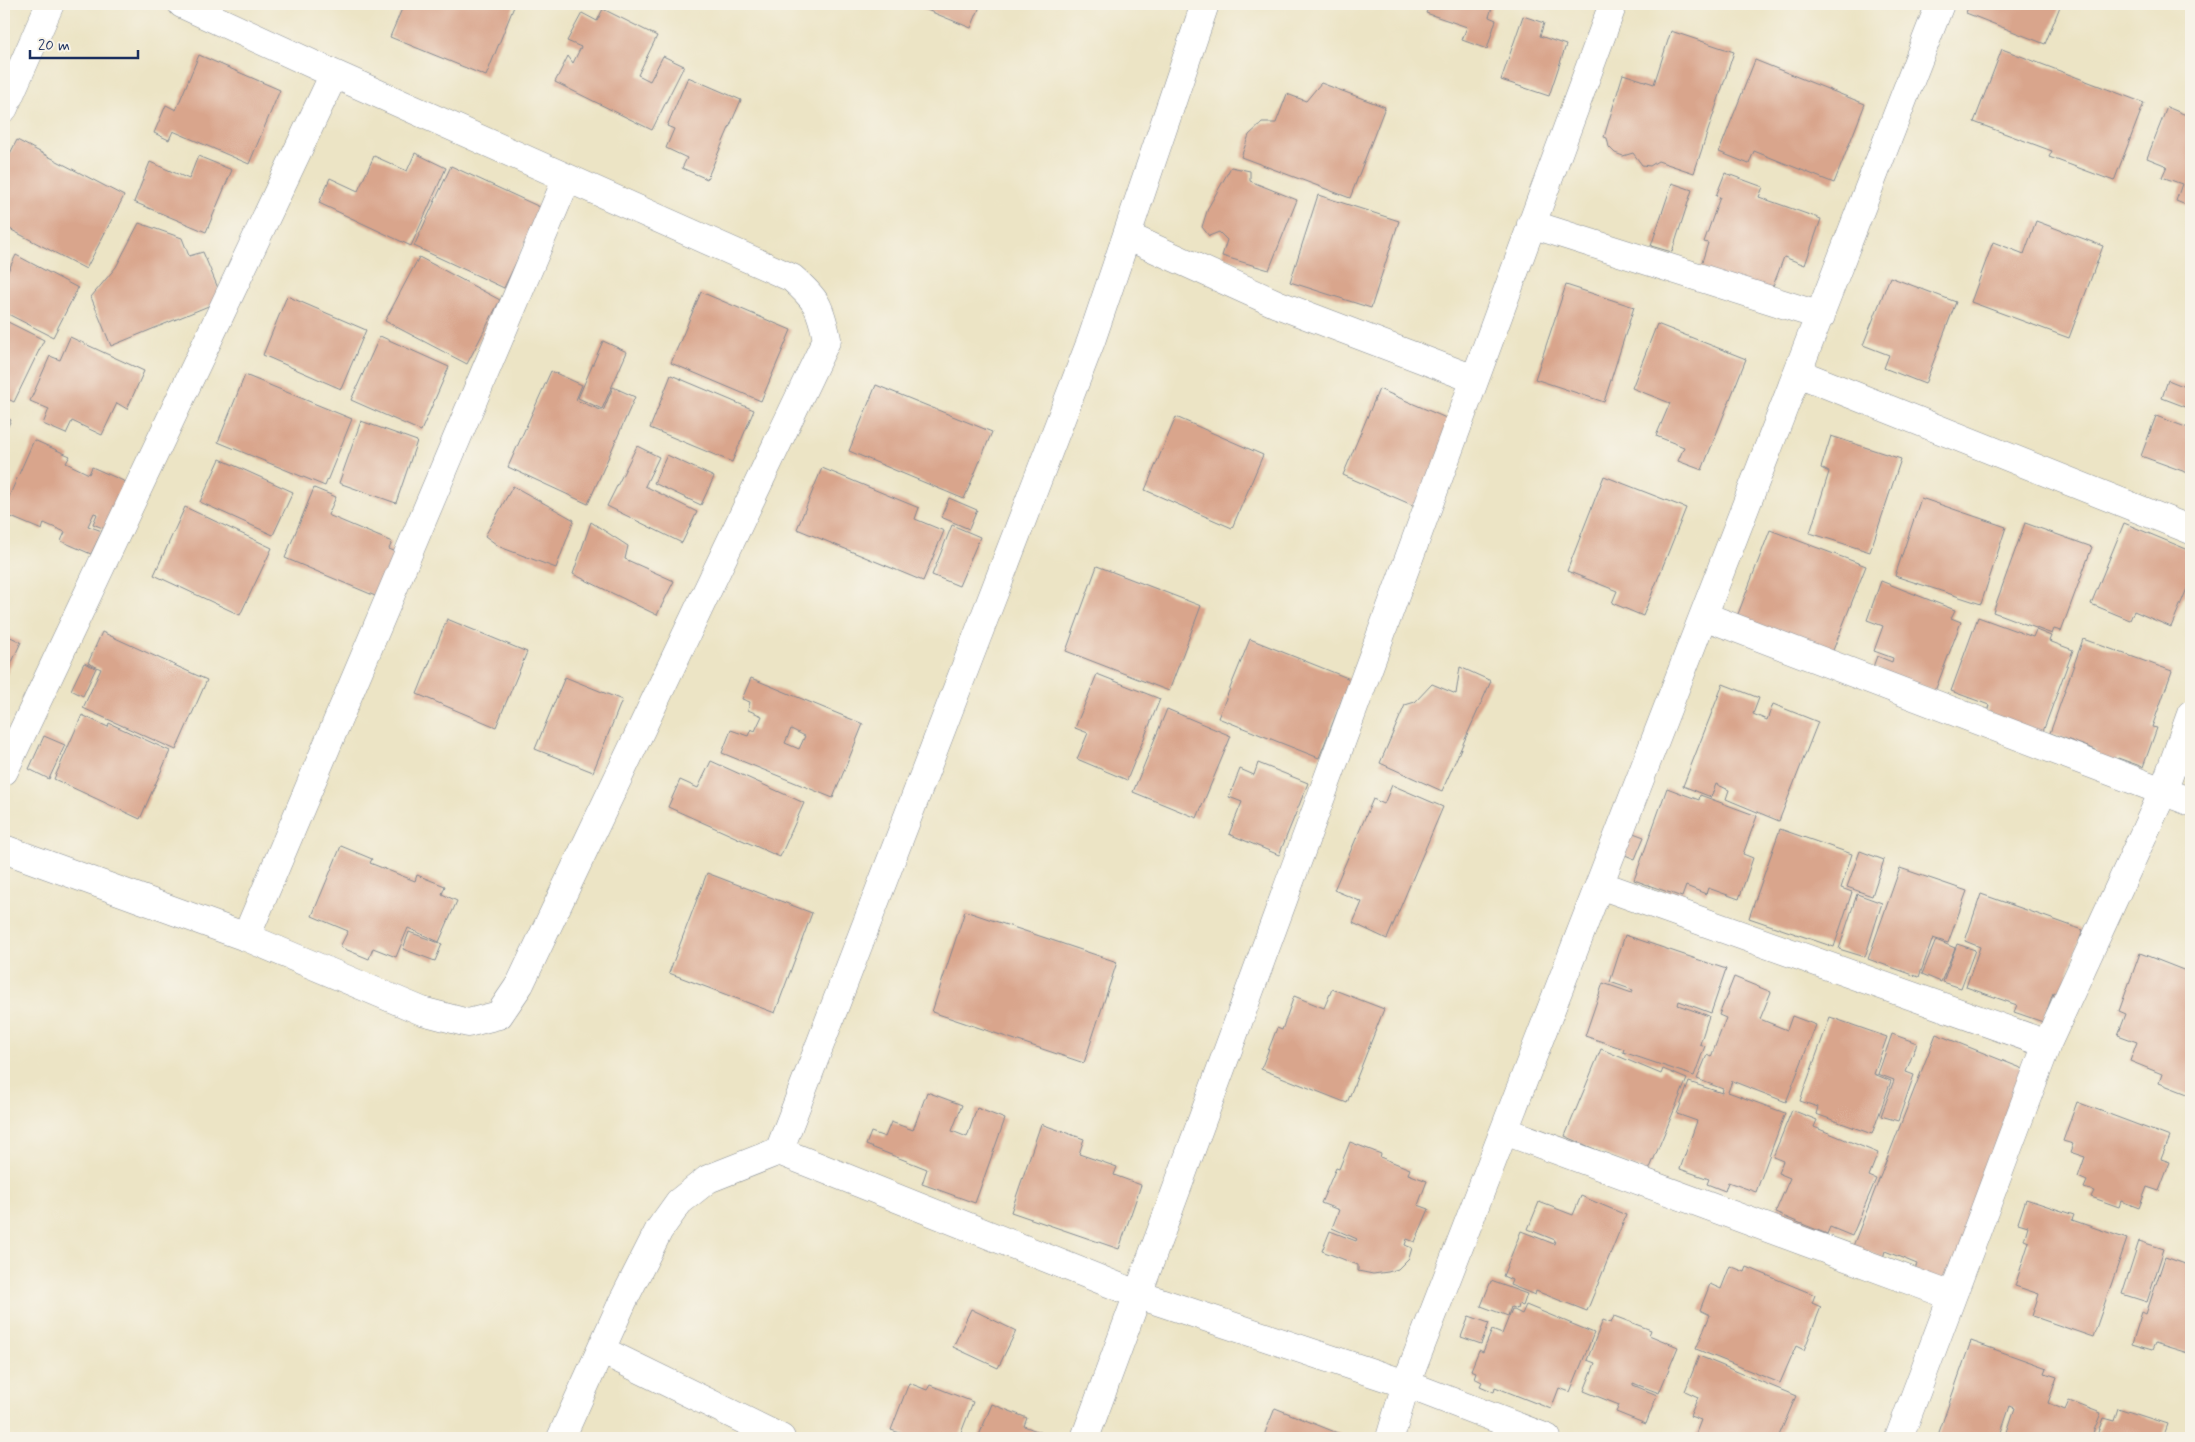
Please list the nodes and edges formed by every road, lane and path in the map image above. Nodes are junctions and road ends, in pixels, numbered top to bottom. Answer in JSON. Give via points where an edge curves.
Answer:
{"nodes":[{"id":1,"x":50,"y":4,"type":"edge"},
{"id":2,"x":182,"y":4,"type":"edge"},
{"id":3,"x":1205,"y":4,"type":"edge"},
{"id":4,"x":1613,"y":4,"type":"edge"},
{"id":5,"x":1940,"y":4,"type":"edge"},
{"id":6,"x":334,"y":74,"type":"junction"},
{"id":7,"x":4,"y":108,"type":"edge"},
{"id":8,"x":567,"y":178,"type":"junction"},
{"id":9,"x":1532,"y":224,"type":"junction"},
{"id":10,"x":1127,"y":236,"type":"junction"},
{"id":11,"x":1821,"y":316,"type":"junction"},
{"id":12,"x":1798,"y":374,"type":"junction"},
{"id":13,"x":1474,"y":379,"type":"junction"},
{"id":14,"x":2191,"y":530,"type":"edge"},
{"id":15,"x":1704,"y":616,"type":"junction"},
{"id":16,"x":2191,"y":714,"type":"edge"},
{"id":17,"x":4,"y":771,"type":"edge"},
{"id":18,"x":2163,"y":792,"type":"junction"},
{"id":19,"x":2191,"y":802,"type":"edge"},
{"id":20,"x":4,"y":849,"type":"edge"},
{"id":21,"x":1600,"y":885,"type":"junction"},
{"id":22,"x":246,"y":937,"type":"junction"},
{"id":23,"x":2046,"y":1044,"type":"junction"},
{"id":24,"x":1505,"y":1131,"type":"junction"},
{"id":25,"x":780,"y":1151,"type":"junction"},
{"id":26,"x":1139,"y":1295,"type":"junction"},
{"id":27,"x":1952,"y":1296,"type":"junction"},
{"id":28,"x":601,"y":1350,"type":"junction"},
{"id":29,"x":1406,"y":1384,"type":"junction"},
{"id":30,"x":561,"y":1438,"type":"edge"},
{"id":31,"x":781,"y":1438,"type":"edge"},
{"id":32,"x":1085,"y":1438,"type":"edge"},
{"id":33,"x":1390,"y":1438,"type":"edge"},
{"id":34,"x":1547,"y":1438,"type":"edge"},
{"id":35,"x":1899,"y":1438,"type":"edge"}],
"edges":[{"from":1,"to":7,"type":"street"},
{"from":2,"to":6,"type":"street"},
{"from":3,"to":10,"type":"street"},
{"from":4,"to":9,"type":"street"},
{"from":5,"to":11,"type":"street"},
{"from":6,"to":8,"type":"street"},
{"from":6,"to":17,"type":"street"},
{"from":8,"to":22,"type":"street"},
{"from":8,"to":22,"type":"street","via":[[792,278],[810,294],[821,311],[827,339],[520,984],[499,1015],[468,1023],[422,1011]]},
{"from":9,"to":11,"type":"street"},
{"from":9,"to":13,"type":"street"},
{"from":10,"to":13,"type":"street","via":[[1277,304]]},
{"from":10,"to":25,"type":"street","via":[[1088,350]]},
{"from":11,"to":12,"type":"street"},
{"from":12,"to":14,"type":"street"},
{"from":12,"to":15,"type":"street"},
{"from":13,"to":26,"type":"street"},
{"from":15,"to":18,"type":"street"},
{"from":15,"to":21,"type":"street"},
{"from":16,"to":18,"type":"street"},
{"from":18,"to":19,"type":"street"},
{"from":18,"to":23,"type":"street"},
{"from":20,"to":22,"type":"street"},
{"from":21,"to":23,"type":"street"},
{"from":21,"to":24,"type":"street"},
{"from":23,"to":27,"type":"street"},
{"from":24,"to":27,"type":"street"},
{"from":24,"to":29,"type":"street"},
{"from":25,"to":26,"type":"street"},
{"from":25,"to":28,"type":"street","via":[[708,1179],[679,1202],[659,1230]]},
{"from":26,"to":29,"type":"street"},
{"from":26,"to":32,"type":"street"},
{"from":27,"to":35,"type":"street"},
{"from":28,"to":30,"type":"street"},
{"from":28,"to":31,"type":"street"},
{"from":29,"to":33,"type":"street"},
{"from":29,"to":34,"type":"street"}]}
